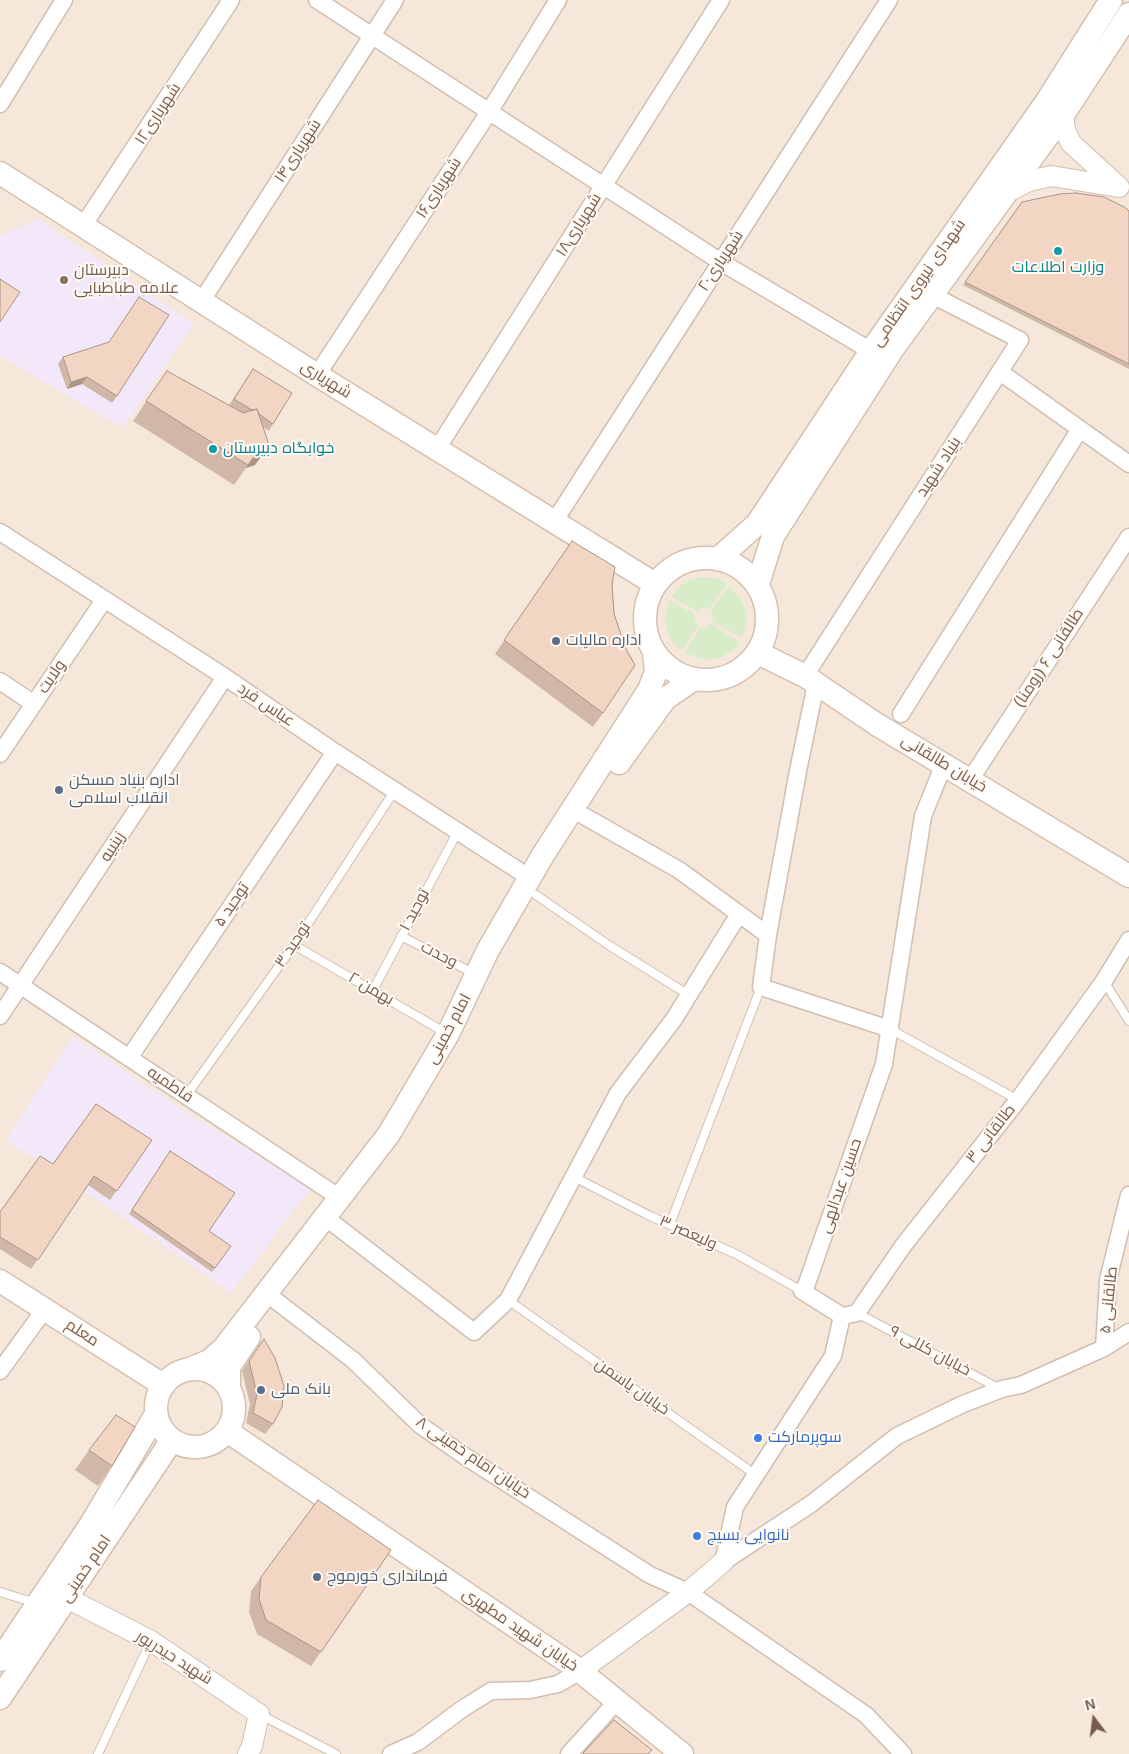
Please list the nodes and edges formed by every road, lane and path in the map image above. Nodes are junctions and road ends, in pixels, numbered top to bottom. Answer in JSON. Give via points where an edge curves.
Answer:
{"nodes":[{"id":1,"x":64,"y":0,"type":"edge"},
{"id":2,"x":231,"y":0,"type":"edge"},
{"id":3,"x":317,"y":0,"type":"edge"},
{"id":4,"x":395,"y":0,"type":"edge"},
{"id":5,"x":558,"y":0,"type":"edge"},
{"id":6,"x":721,"y":0,"type":"edge"},
{"id":7,"x":889,"y":0,"type":"edge"},
{"id":8,"x":1104,"y":2,"type":"edge"},
{"id":9,"x":1129,"y":14,"type":"edge"},
{"id":10,"x":372,"y":36,"type":"junction"},
{"id":11,"x":0,"y":104,"type":"edge"},
{"id":12,"x":489,"y":112,"type":"junction"},
{"id":13,"x":1062,"y":115,"type":"junction"},
{"id":14,"x":0,"y":174,"type":"edge"},
{"id":15,"x":603,"y":186,"type":"junction"},
{"id":16,"x":1009,"y":191,"type":"junction"},
{"id":17,"x":1124,"y":191,"type":"edge"},
{"id":18,"x":83,"y":226,"type":"junction"},
{"id":19,"x":720,"y":262,"type":"junction"},
{"id":20,"x":932,"y":295,"type":"junction"},
{"id":21,"x":202,"y":302,"type":"junction"},
{"id":22,"x":871,"y":351,"type":"junction"},
{"id":23,"x":1000,"y":372,"type":"junction"},
{"id":24,"x":318,"y":375,"type":"junction"},
{"id":25,"x":1080,"y":429,"type":"junction"},
{"id":26,"x":436,"y":449,"type":"junction"},
{"id":27,"x":1129,"y":464,"type":"edge"},
{"id":28,"x":554,"y":522,"type":"junction"},
{"id":29,"x":0,"y":532,"type":"edge"},
{"id":30,"x":1129,"y":537,"type":"edge"},
{"id":31,"x":719,"y":558,"type":"junction"},
{"id":32,"x":655,"y":584,"type":"junction"},
{"id":33,"x":758,"y":584,"type":"junction"},
{"id":34,"x":104,"y":600,"type":"junction"},
{"id":35,"x":654,"y":653,"type":"junction"},
{"id":36,"x":758,"y":654,"type":"junction"},
{"id":37,"x":225,"y":677,"type":"junction"},
{"id":38,"x":694,"y":679,"type":"junction"},
{"id":39,"x":811,"y":680,"type":"junction"},
{"id":40,"x":0,"y":681,"type":"edge"},
{"id":41,"x":34,"y":704,"type":"junction"},
{"id":42,"x":901,"y":714,"type":"dead end"},
{"id":43,"x":335,"y":752,"type":"junction"},
{"id":44,"x":0,"y":754,"type":"edge"},
{"id":45,"x":944,"y":764,"type":"junction"},
{"id":46,"x":970,"y":780,"type":"junction"},
{"id":47,"x":395,"y":790,"type":"junction"},
{"id":48,"x":584,"y":816,"type":"junction"},
{"id":49,"x":458,"y":831,"type":"junction"},
{"id":50,"x":1129,"y":876,"type":"edge"},
{"id":51,"x":533,"y":887,"type":"junction"},
{"id":52,"x":739,"y":914,"type":"junction"},
{"id":53,"x":768,"y":935,"type":"junction"},
{"id":54,"x":401,"y":936,"type":"junction"},
{"id":55,"x":1129,"y":940,"type":"edge"},
{"id":56,"x":294,"y":945,"type":"junction"},
{"id":57,"x":0,"y":972,"type":"edge"},
{"id":58,"x":477,"y":975,"type":"junction"},
{"id":59,"x":1104,"y":981,"type":"junction"},
{"id":60,"x":21,"y":986,"type":"junction"},
{"id":61,"x":761,"y":987,"type":"junction"},
{"id":62,"x":373,"y":990,"type":"junction"},
{"id":63,"x":689,"y":995,"type":"junction"},
{"id":64,"x":0,"y":1016,"type":"edge"},
{"id":65,"x":1129,"y":1021,"type":"edge"},
{"id":66,"x":890,"y":1029,"type":"junction"},
{"id":67,"x":448,"y":1034,"type":"junction"},
{"id":68,"x":129,"y":1058,"type":"junction"},
{"id":69,"x":186,"y":1096,"type":"junction"},
{"id":70,"x":1018,"y":1100,"type":"junction"},
{"id":71,"x":574,"y":1176,"type":"junction"},
{"id":72,"x":1129,"y":1195,"type":"edge"},
{"id":73,"x":340,"y":1198,"type":"junction"},
{"id":74,"x":334,"y":1224,"type":"junction"},
{"id":75,"x":670,"y":1224,"type":"junction"},
{"id":76,"x":0,"y":1280,"type":"edge"},
{"id":77,"x":802,"y":1290,"type":"junction"},
{"id":78,"x":275,"y":1300,"type":"junction"},
{"id":79,"x":508,"y":1300,"type":"junction"},
{"id":80,"x":45,"y":1309,"type":"junction"},
{"id":81,"x":850,"y":1315,"type":"junction"},
{"id":82,"x":1129,"y":1332,"type":"edge"},
{"id":83,"x":1104,"y":1348,"type":"junction"},
{"id":84,"x":189,"y":1369,"type":"junction"},
{"id":85,"x":0,"y":1371,"type":"edge"},
{"id":86,"x":163,"y":1385,"type":"junction"},
{"id":87,"x":229,"y":1387,"type":"junction"},
{"id":88,"x":1002,"y":1390,"type":"junction"},
{"id":89,"x":156,"y":1414,"type":"junction"},
{"id":90,"x":228,"y":1431,"type":"junction"},
{"id":91,"x":172,"y":1440,"type":"junction"},
{"id":92,"x":756,"y":1475,"type":"junction"},
{"id":93,"x":723,"y":1562,"type":"junction"},
{"id":94,"x":0,"y":1592,"type":"edge"},
{"id":95,"x":688,"y":1592,"type":"junction"},
{"id":96,"x":51,"y":1597,"type":"junction"},
{"id":97,"x":151,"y":1641,"type":"junction"},
{"id":98,"x":0,"y":1660,"type":"edge"},
{"id":99,"x":580,"y":1671,"type":"junction"},
{"id":100,"x":0,"y":1698,"type":"edge"},
{"id":101,"x":617,"y":1701,"type":"junction"},
{"id":102,"x":259,"y":1714,"type":"junction"},
{"id":103,"x":98,"y":1754,"type":"edge"},
{"id":104,"x":248,"y":1754,"type":"edge"},
{"id":105,"x":336,"y":1754,"type":"edge"},
{"id":106,"x":391,"y":1754,"type":"edge"},
{"id":107,"x":569,"y":1754,"type":"edge"},
{"id":108,"x":682,"y":1754,"type":"edge"},
{"id":109,"x":904,"y":1754,"type":"edge"}],
"edges":[{"from":1,"to":11,"type":"street"},
{"from":2,"to":18,"type":"street","name":"شهریاری۱۲"},
{"from":3,"to":10,"type":"street"},
{"from":4,"to":10,"type":"street","name":"شهریاری۱۴"},
{"from":5,"to":12,"type":"street","name":"شهریاری۱۶"},
{"from":6,"to":15,"type":"street","name":"شهریاری۱۸"},
{"from":7,"to":19,"type":"street","name":"شهریاری۲۰"},
{"from":8,"to":22,"type":"main road","name":"شهدای نیروی انتظامی","via":[[1047,100]]},
{"from":9,"to":13,"type":"main road","name":"شهدای نیروی انتظامی"},
{"from":10,"to":12,"type":"street"},
{"from":10,"to":21,"type":"street","name":"شهریاری۱۴"},
{"from":12,"to":15,"type":"street"},
{"from":12,"to":24,"type":"street","name":"شهریاری۱۶"},
{"from":13,"to":16,"type":"main road","name":"شهدای نیروی انتظامی"},
{"from":13,"to":17,"type":"street","via":[[1064,130],[1071,143]]},
{"from":14,"to":18,"type":"main road","name":"شهریاری"},
{"from":15,"to":19,"type":"street"},
{"from":15,"to":26,"type":"street","name":"شهریاری۱۸"},
{"from":16,"to":17,"type":"street","via":[[1029,181],[1051,176]]},
{"from":16,"to":20,"type":"main road","name":"شهدای نیروی انتظامی"},
{"from":18,"to":21,"type":"main road","name":"شهریاری"},
{"from":19,"to":22,"type":"street"},
{"from":19,"to":28,"type":"street","name":"شهریاری۲۰"},
{"from":20,"to":23,"type":"street","name":"بنیاد شهید","via":[[1020,340]]},
{"from":20,"to":33,"type":"main road","name":"شهدای نیروی انتظامی","via":[[892,350],[773,536]]},
{"from":21,"to":24,"type":"main road","name":"شهریاری"},
{"from":22,"to":31,"type":"main road","name":"شهدای نیروی انتظامی","via":[[757,524]]},
{"from":23,"to":25,"type":"street"},
{"from":23,"to":39,"type":"street","name":"بنیاد شهید"},
{"from":24,"to":26,"type":"main road","name":"شهریاری"},
{"from":25,"to":27,"type":"street"},
{"from":25,"to":42,"type":"street"},
{"from":26,"to":28,"type":"main road","name":"شهریاری"},
{"from":28,"to":32,"type":"main road","name":"شهریاری"},
{"from":29,"to":34,"type":"street","name":"عباس فرد"},
{"from":30,"to":46,"type":"street","name":"طالقانی ۶ (رومنا)"},
{"from":31,"to":32,"type":"main road","via":[[695,558],[672,567]]},
{"from":31,"to":33,"type":"main road","via":[[741,567]]},
{"from":32,"to":35,"type":"main road","via":[[645,614],[645,630]]},
{"from":33,"to":36,"type":"main road","via":[[768,615],[767,631]]},
{"from":34,"to":37,"type":"street","name":"عباس فرد"},
{"from":34,"to":41,"type":"street","name":"ولایت"},
{"from":35,"to":38,"type":"main road","via":[[671,670]]},
{"from":35,"to":51,"type":"main road","name":"امام خمینی","via":[[656,672],[649,690]]},
{"from":36,"to":38,"type":"main road","via":[[741,670],[718,680]]},
{"from":36,"to":39,"type":"main road","name":"خیابان طالقانی"},
{"from":37,"to":43,"type":"street","name":"عباس فرد"},
{"from":37,"to":60,"type":"street","name":"زینبیه"},
{"from":38,"to":48,"type":"main road","name":"امام خمینی","via":[[665,699]]},
{"from":39,"to":45,"type":"main road","name":"خیابان طالقانی"},
{"from":39,"to":53,"type":"street"},
{"from":40,"to":41,"type":"street"},
{"from":41,"to":44,"type":"street","name":"ولایت"},
{"from":43,"to":47,"type":"street","name":"عباس فرد"},
{"from":43,"to":68,"type":"street","name":"توحید ۵"},
{"from":45,"to":46,"type":"main road","name":"خیابان طالقانی"},
{"from":45,"to":66,"type":"street","name":"حسین عبدالهی","via":[[923,816]]},
{"from":46,"to":50,"type":"main road","name":"خیابان طالقانی"},
{"from":47,"to":49,"type":"street","name":"عباس فرد"},
{"from":47,"to":56,"type":"lane","name":"توحید ۳"},
{"from":48,"to":51,"type":"main road","name":"امام خمینی","via":[[554,863]]},
{"from":48,"to":52,"type":"street","via":[[679,870]]},
{"from":49,"to":51,"type":"street","name":"عباس فرد"},
{"from":49,"to":54,"type":"lane","name":"توحید ۱"},
{"from":51,"to":58,"type":"main road","name":"امام خمینی","via":[[488,950]]},
{"from":51,"to":63,"type":"lane","via":[[610,946]]},
{"from":51,"to":74,"type":"main road","name":"امام خمینی","via":[[460,1041],[400,1142]]},
{"from":52,"to":53,"type":"street"},
{"from":52,"to":63,"type":"street"},
{"from":53,"to":61,"type":"street"},
{"from":54,"to":58,"type":"lane","name":"وحدت"},
{"from":54,"to":62,"type":"lane","name":"توحید ۱"},
{"from":55,"to":59,"type":"street","name":"طالقانی ۳"},
{"from":56,"to":62,"type":"lane","name":"بهمن ۲"},
{"from":56,"to":69,"type":"lane","name":"توحید ۳"},
{"from":57,"to":60,"type":"street","name":"فاطمیه"},
{"from":58,"to":67,"type":"main road","name":"امام خمینی"},
{"from":59,"to":65,"type":"lane"},
{"from":59,"to":70,"type":"street","name":"طالقانی ۳"},
{"from":60,"to":64,"type":"street","name":"زینبیه"},
{"from":60,"to":68,"type":"street","name":"فاطمیه"},
{"from":61,"to":66,"type":"street"},
{"from":61,"to":75,"type":"lane"},
{"from":62,"to":67,"type":"lane","name":"بهمن ۲"},
{"from":63,"to":71,"type":"street","via":[[618,1093]]},
{"from":66,"to":70,"type":"lane"},
{"from":66,"to":77,"type":"street","name":"حسین عبدالهی","via":[[884,1064]]},
{"from":67,"to":73,"type":"main road","name":"امام خمینی","via":[[389,1134]]},
{"from":68,"to":69,"type":"street","name":"فاطمیه"},
{"from":69,"to":73,"type":"street","name":"فاطمیه"},
{"from":70,"to":81,"type":"street","name":"طالقانی ۳"},
{"from":71,"to":75,"type":"lane","name":"ولیعصر ۳"},
{"from":71,"to":79,"type":"street"},
{"from":72,"to":83,"type":"street","name":"طالقانی ۵","via":[[1108,1280]]},
{"from":73,"to":84,"type":"main road","name":"امام خمینی","via":[[224,1348],[209,1361]]},
{"from":74,"to":78,"type":"main road","name":"امام خمینی"},
{"from":74,"to":79,"type":"street","via":[[474,1332]]},
{"from":75,"to":77,"type":"lane","name":"ولیعصر ۳","via":[[736,1254]]},
{"from":76,"to":80,"type":"main road","name":"معلم"},
{"from":77,"to":81,"type":"street"},
{"from":78,"to":87,"type":"main road","name":"امام خمینی","via":[[229,1367]]},
{"from":78,"to":95,"type":"street","name":"خیابان امام خمینی ۸","via":[[353,1360],[420,1425],[466,1458],[650,1575]]},
{"from":79,"to":92,"type":"lane","name":"خیابان یاسمن"},
{"from":80,"to":85,"type":"street"},
{"from":80,"to":86,"type":"main road","name":"معلم"},
{"from":81,"to":88,"type":"lane","name":"خیابان کللی ۹"},
{"from":81,"to":92,"type":"street","via":[[833,1356]]},
{"from":82,"to":83,"type":"street"},
{"from":83,"to":88,"type":"street","via":[[1021,1385]]},
{"from":84,"to":86,"type":"main road","via":[[174,1374]]},
{"from":84,"to":87,"type":"main road","via":[[204,1369],[219,1376]]},
{"from":86,"to":89,"type":"main road","via":[[156,1399]]},
{"from":87,"to":90,"type":"main road","via":[[234,1417]]},
{"from":88,"to":93,"type":"street","via":[[963,1404],[897,1436],[811,1504]]},
{"from":89,"to":91,"type":"main road","via":[[162,1429]]},
{"from":89,"to":96,"type":"main road","name":"امام خمینی"},
{"from":90,"to":91,"type":"main road","via":[[216,1442],[202,1447],[186,1446]]},
{"from":90,"to":99,"type":"main road","name":"خیابان شهید مطهری"},
{"from":91,"to":96,"type":"main road","name":"امام خمینی"},
{"from":92,"to":93,"type":"street","via":[[735,1506]]},
{"from":93,"to":95,"type":"street"},
{"from":94,"to":96,"type":"lane"},
{"from":95,"to":99,"type":"street"},
{"from":95,"to":109,"type":"street","name":"خیابان امام خمینی ۸","via":[[866,1715]]},
{"from":96,"to":97,"type":"street","name":"شهید حیدرپور"},
{"from":96,"to":98,"type":"main road","name":"امام خمینی"},
{"from":96,"to":100,"type":"main road","name":"امام خمینی"},
{"from":97,"to":102,"type":"street","name":"شهید حیدرپور"},
{"from":97,"to":103,"type":"lane"},
{"from":99,"to":101,"type":"main road","name":"خیابان شهید مطهری"},
{"from":99,"to":106,"type":"street","via":[[558,1684],[530,1690],[491,1692],[418,1742]]},
{"from":101,"to":107,"type":"street"},
{"from":101,"to":108,"type":"main road","name":"خیابان شهید مطهری"},
{"from":102,"to":104,"type":"street"},
{"from":102,"to":105,"type":"lane"}]}
